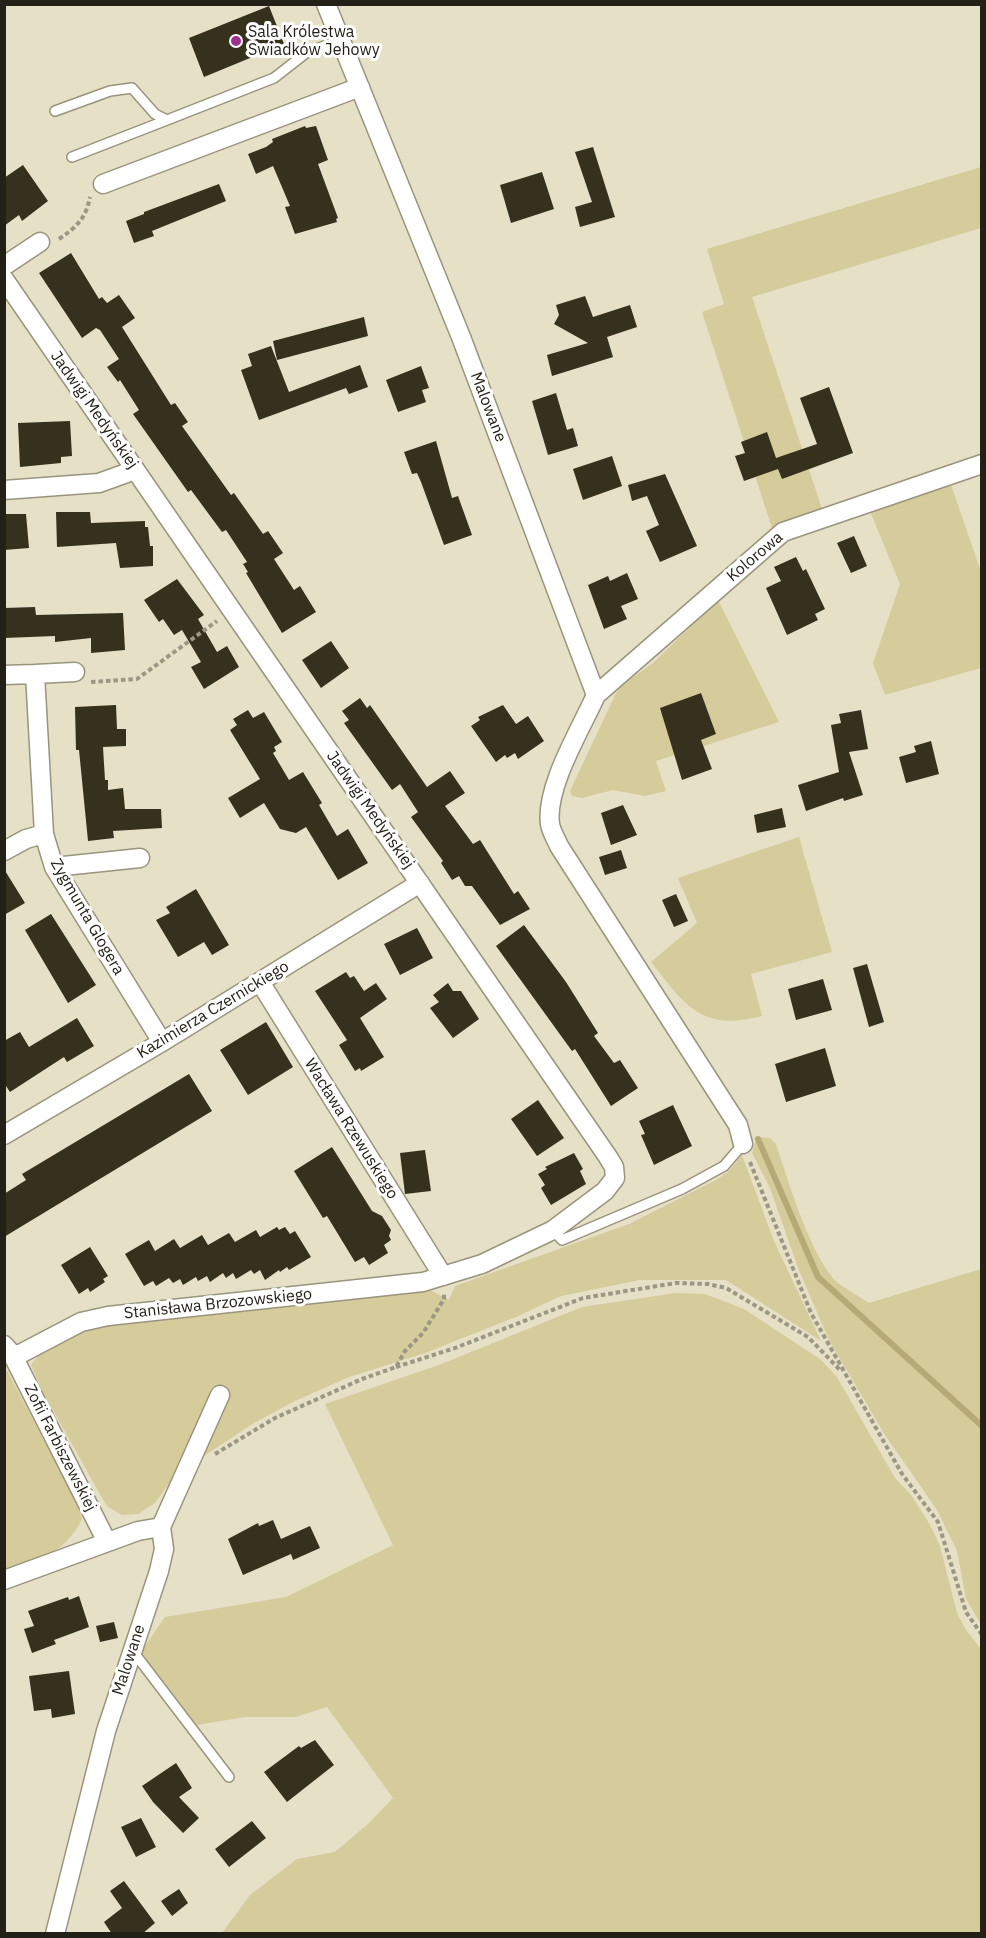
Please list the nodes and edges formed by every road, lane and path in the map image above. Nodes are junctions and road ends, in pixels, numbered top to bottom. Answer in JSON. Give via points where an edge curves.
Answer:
{"nodes":[{"id":1,"x":326,"y":4,"type":"edge"},
{"id":2,"x":340,"y":40,"type":"junction"},
{"id":3,"x":360,"y":87,"type":"junction"},
{"id":4,"x":55,"y":111,"type":"dead end"},
{"id":5,"x":167,"y":120,"type":"junction"},
{"id":6,"x":72,"y":157,"type":"dead end"},
{"id":7,"x":103,"y":184,"type":"joint"},
{"id":8,"x":45,"y":243,"type":"joint"},
{"id":9,"x":4,"y":266,"type":"edge"},
{"id":10,"x":4,"y":279,"type":"edge"},
{"id":11,"x":981,"y":464,"type":"edge"},
{"id":12,"x":135,"y":470,"type":"junction"},
{"id":13,"x":4,"y":490,"type":"edge"},
{"id":14,"x":222,"y":617,"type":"dead end"},
{"id":15,"x":35,"y":674,"type":"junction"},
{"id":16,"x":4,"y":675,"type":"edge"},
{"id":17,"x":80,"y":677,"type":"joint"},
{"id":18,"x":596,"y":696,"type":"junction"},
{"id":19,"x":44,"y":834,"type":"junction"},
{"id":20,"x":4,"y":851,"type":"edge"},
{"id":21,"x":140,"y":858,"type":"dead end"},
{"id":22,"x":54,"y":867,"type":"junction"},
{"id":23,"x":420,"y":883,"type":"junction"},
{"id":24,"x":260,"y":982,"type":"junction"},
{"id":25,"x":162,"y":1042,"type":"junction"},
{"id":26,"x":4,"y":1135,"type":"edge"},
{"id":27,"x":743,"y":1144,"type":"junction"},
{"id":28,"x":552,"y":1230,"type":"junction"},
{"id":29,"x":443,"y":1276,"type":"junction"},
{"id":30,"x":8,"y":1350,"type":"edge"},
{"id":31,"x":396,"y":1367,"type":"junction"},
{"id":32,"x":845,"y":1375,"type":"junction"},
{"id":33,"x":220,"y":1395,"type":"dead end"},
{"id":34,"x":189,"y":1469,"type":"junction"},
{"id":35,"x":161,"y":1527,"type":"junction"},
{"id":36,"x":107,"y":1542,"type":"junction"},
{"id":37,"x":4,"y":1580,"type":"edge"},
{"id":38,"x":981,"y":1635,"type":"edge"},
{"id":39,"x":132,"y":1650,"type":"junction"},
{"id":40,"x":229,"y":1777,"type":"dead end"},
{"id":41,"x":55,"y":1934,"type":"edge"}],
"edges":[{"from":1,"to":2,"type":"street","name":"Malowane"},
{"from":2,"to":3,"type":"street","name":"Malowane"},
{"from":2,"to":5,"type":"lane","via":[[306,53],[274,78]]},
{"from":3,"to":7,"type":"street"},
{"from":3,"to":18,"type":"street","name":"Malowane","via":[[461,337]]},
{"from":4,"to":5,"type":"lane","via":[[110,91],[132,88],[155,114]]},
{"from":5,"to":6,"type":"lane"},
{"from":7,"to":8,"type":"path","via":[[92,192],[87,213],[77,227]]},
{"from":8,"to":9,"type":"street"},
{"from":10,"to":12,"type":"street","name":"Jadwigi Medyńskiej"},
{"from":11,"to":18,"type":"street","name":"Kolorowa","via":[[783,532]]},
{"from":12,"to":13,"type":"street","via":[[99,483]]},
{"from":12,"to":23,"type":"street","name":"Jadwigi Medyńskiej"},
{"from":14,"to":17,"type":"path","via":[[137,679]]},
{"from":15,"to":16,"type":"street"},
{"from":15,"to":17,"type":"street"},
{"from":15,"to":19,"type":"street","name":"Zygmunta Glogera"},
{"from":18,"to":27,"type":"street","via":[[555,785],[550,826],[559,846],[738,1125]]},
{"from":19,"to":20,"type":"street","via":[[26,838]]},
{"from":19,"to":22,"type":"street","name":"Zygmunta Glogera"},
{"from":21,"to":22,"type":"street"},
{"from":22,"to":25,"type":"street","name":"Zygmunta Glogera"},
{"from":23,"to":24,"type":"street","name":"Kazimierza Czernickiego"},
{"from":23,"to":28,"type":"street","name":"Jadwigi Medyńskiej","via":[[614,1167],[615,1178],[605,1191]]},
{"from":24,"to":25,"type":"street","name":"Kazimierza Czernickiego"},
{"from":24,"to":29,"type":"street","name":"Wacława Rzewuskiego"},
{"from":25,"to":26,"type":"street","name":"Kazimierza Czernickiego"},
{"from":27,"to":28,"type":"lane","via":[[724,1166],[638,1210],[562,1240]]},
{"from":27,"to":32,"type":"path","via":[[811,1313]]},
{"from":28,"to":29,"type":"street","name":"Jadwigi Medyńskiej","via":[[482,1264]]},
{"from":29,"to":30,"type":"street","name":"Stanisława Brzozowskiego","via":[[423,1282],[108,1316],[81,1322],[21,1354]]},
{"from":29,"to":31,"type":"path","via":[[444,1299]]},
{"from":30,"to":36,"type":"street","name":"Zofii Farbiszewskiej"},
{"from":31,"to":32,"type":"path","via":[[583,1298],[676,1283],[726,1288],[808,1337]]},
{"from":31,"to":34,"type":"path","via":[[275,1418]]},
{"from":32,"to":38,"type":"path","via":[[902,1474],[938,1522],[966,1612]]},
{"from":33,"to":34,"type":"street","name":"Malowane"},
{"from":34,"to":35,"type":"street","name":"Malowane"},
{"from":35,"to":36,"type":"street"},
{"from":35,"to":39,"type":"street","name":"Malowane","via":[[164,1549],[159,1572]]},
{"from":36,"to":37,"type":"street"},
{"from":39,"to":40,"type":"lane"},
{"from":39,"to":41,"type":"street","name":"Malowane","via":[[106,1731]]}]}
